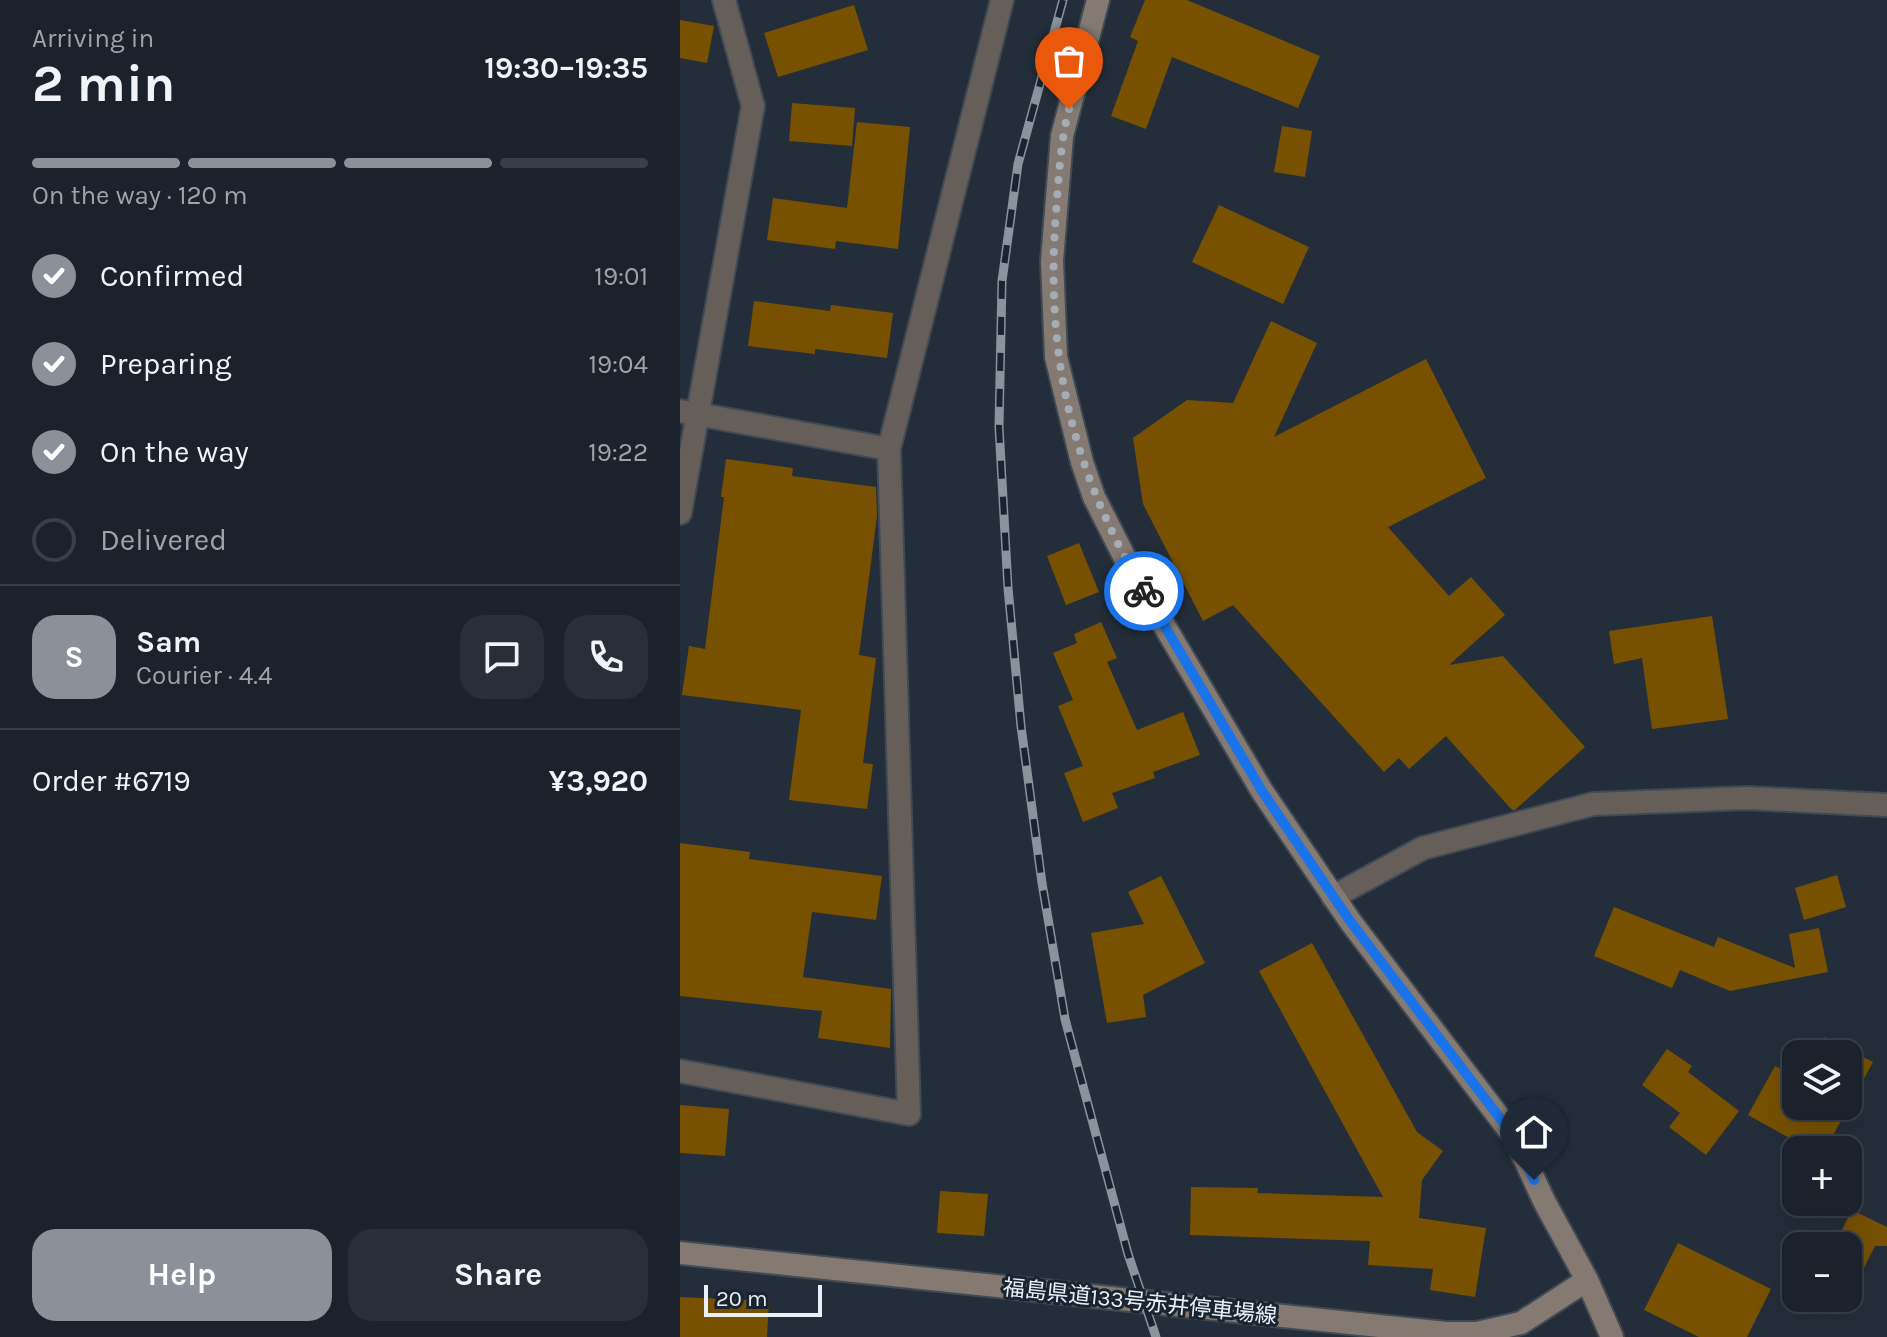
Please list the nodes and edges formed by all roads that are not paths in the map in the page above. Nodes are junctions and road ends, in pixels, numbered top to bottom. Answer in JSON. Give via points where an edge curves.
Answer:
{"nodes":[{"id":1,"x":724,"y":0,"type":"edge"},
{"id":2,"x":1002,"y":0,"type":"edge"},
{"id":3,"x":1098,"y":0,"type":"edge"},
{"id":4,"x":689,"y":413,"type":"edge"},
{"id":5,"x":889,"y":449,"type":"junction"},
{"id":6,"x":680,"y":513,"type":"edge"},
{"id":7,"x":1887,"y":805,"type":"edge"},
{"id":8,"x":1333,"y":897,"type":"junction"},
{"id":9,"x":680,"y":1071,"type":"edge"},
{"id":10,"x":680,"y":1253,"type":"edge"},
{"id":11,"x":1587,"y":1280,"type":"junction"},
{"id":12,"x":1612,"y":1337,"type":"edge"}],
"edges":[{"from":1,"to":4,"type":"street","via":[[753,106]]},
{"from":2,"to":5,"type":"street"},
{"from":3,"to":8,"type":"main road","via":[[1062,136],[1052,261],[1056,357],[1082,462],[1129,566],[1262,791]]},
{"from":4,"to":5,"type":"street"},
{"from":4,"to":6,"type":"street"},
{"from":5,"to":9,"type":"street","via":[[909,1114]]},
{"from":7,"to":8,"type":"street","via":[[1747,798],[1593,804],[1423,848]]},
{"from":8,"to":11,"type":"main road","via":[[1515,1138]]},
{"from":10,"to":11,"type":"main road","name":"福島県道133号赤井停車場線","via":[[1446,1333],[1477,1333],[1521,1323]]},
{"from":11,"to":12,"type":"main road"}]}
